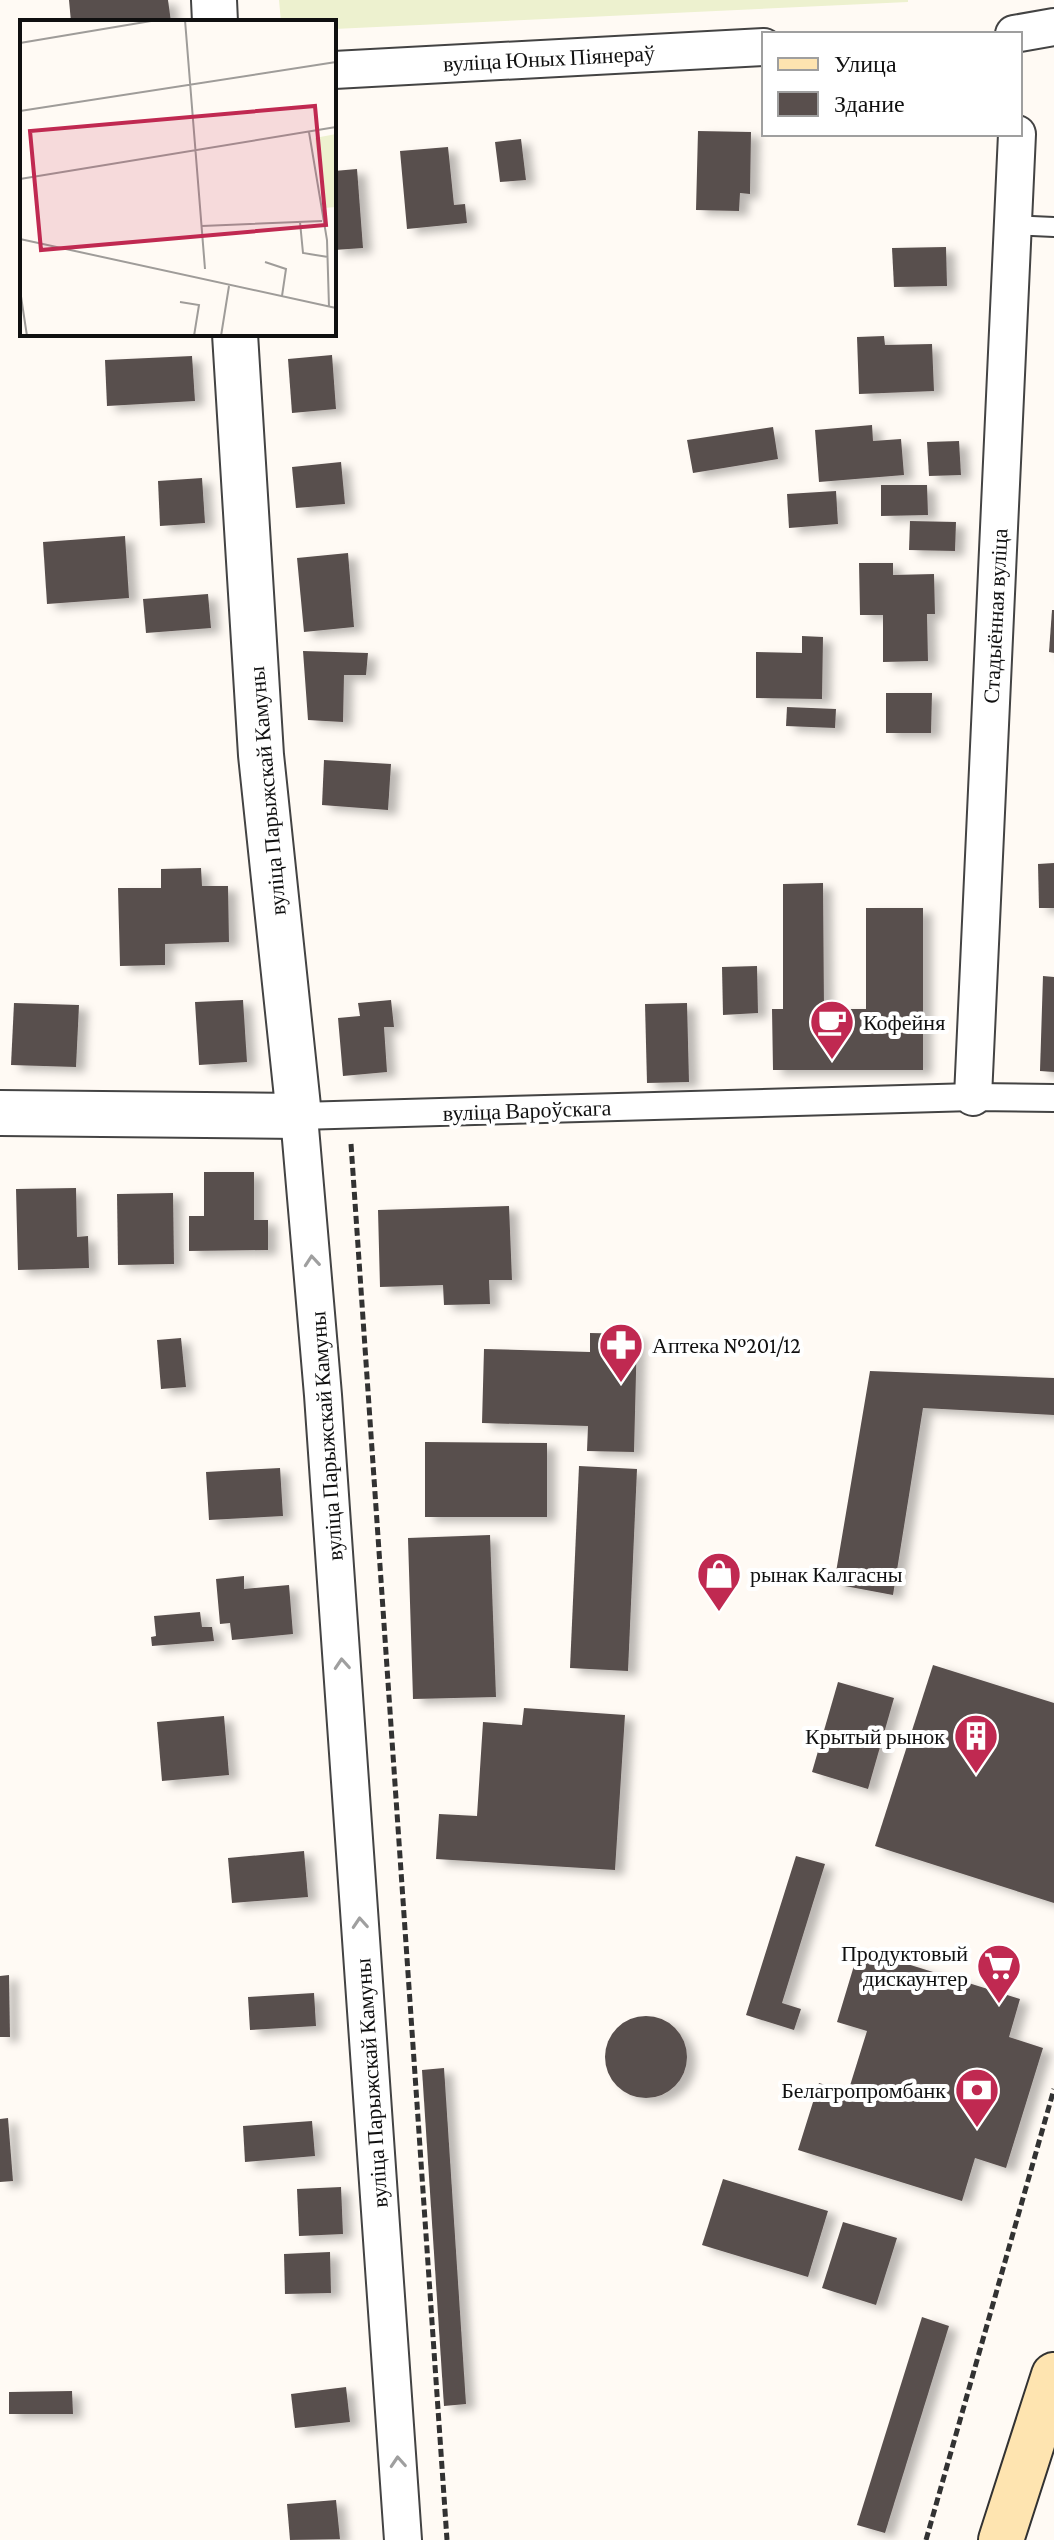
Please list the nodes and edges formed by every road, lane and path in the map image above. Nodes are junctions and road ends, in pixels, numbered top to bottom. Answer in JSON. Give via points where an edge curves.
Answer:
{"nodes":[{"id":1,"x":214,"y":0,"type":"edge"},
{"id":2,"x":215,"y":20,"type":"edge"},
{"id":3,"x":762,"y":47,"type":"edge"},
{"id":4,"x":336,"y":70,"type":"edge"},
{"id":5,"x":1017,"y":136,"type":"edge"},
{"id":6,"x":1013,"y":225,"type":"junction"},
{"id":7,"x":1054,"y":227,"type":"edge"},
{"id":8,"x":235,"y":336,"type":"edge"},
{"id":9,"x":973,"y":1097,"type":"junction"},
{"id":10,"x":1054,"y":1098,"type":"edge"},
{"id":11,"x":0,"y":1113,"type":"edge"},
{"id":12,"x":349,"y":1115,"type":"junction"},
{"id":13,"x":299,"y":1116,"type":"junction"},
{"id":14,"x":1054,"y":2089,"type":"edge"},
{"id":15,"x":1054,"y":2375,"type":"edge"},
{"id":16,"x":403,"y":2540,"type":"edge"},
{"id":17,"x":447,"y":2540,"type":"edge"},
{"id":18,"x":926,"y":2540,"type":"edge"},
{"id":19,"x":1001,"y":2540,"type":"edge"}],
"edges":[{"from":1,"to":2,"type":"street"},
{"from":3,"to":4,"type":"street","name":"вуліца Юных Піянераў"},
{"from":5,"to":6,"type":"street","name":"Стадыённая вуліца"},
{"from":6,"to":7,"type":"lane"},
{"from":6,"to":9,"type":"street","name":"Стадыённая вуліца"},
{"from":8,"to":13,"type":"street","name":"вуліца Парыжскай Камуны","via":[[261,755]]},
{"from":9,"to":10,"type":"street","name":"вуліца Вароўскага"},
{"from":9,"to":12,"type":"street","name":"вуліца Вароўскага"},
{"from":11,"to":13,"type":"street","name":"вуліца Вароўскага"},
{"from":12,"to":13,"type":"street","name":"вуліца Вароўскага"},
{"from":12,"to":17,"type":"path"},
{"from":16,"to":13,"type":"street","name":"вуліца Парыжскай Камуны","one_way":true,"via":[[325,1411]]},
{"from":14,"to":18,"type":"path"},
{"from":15,"to":19,"type":"main road"}]}
